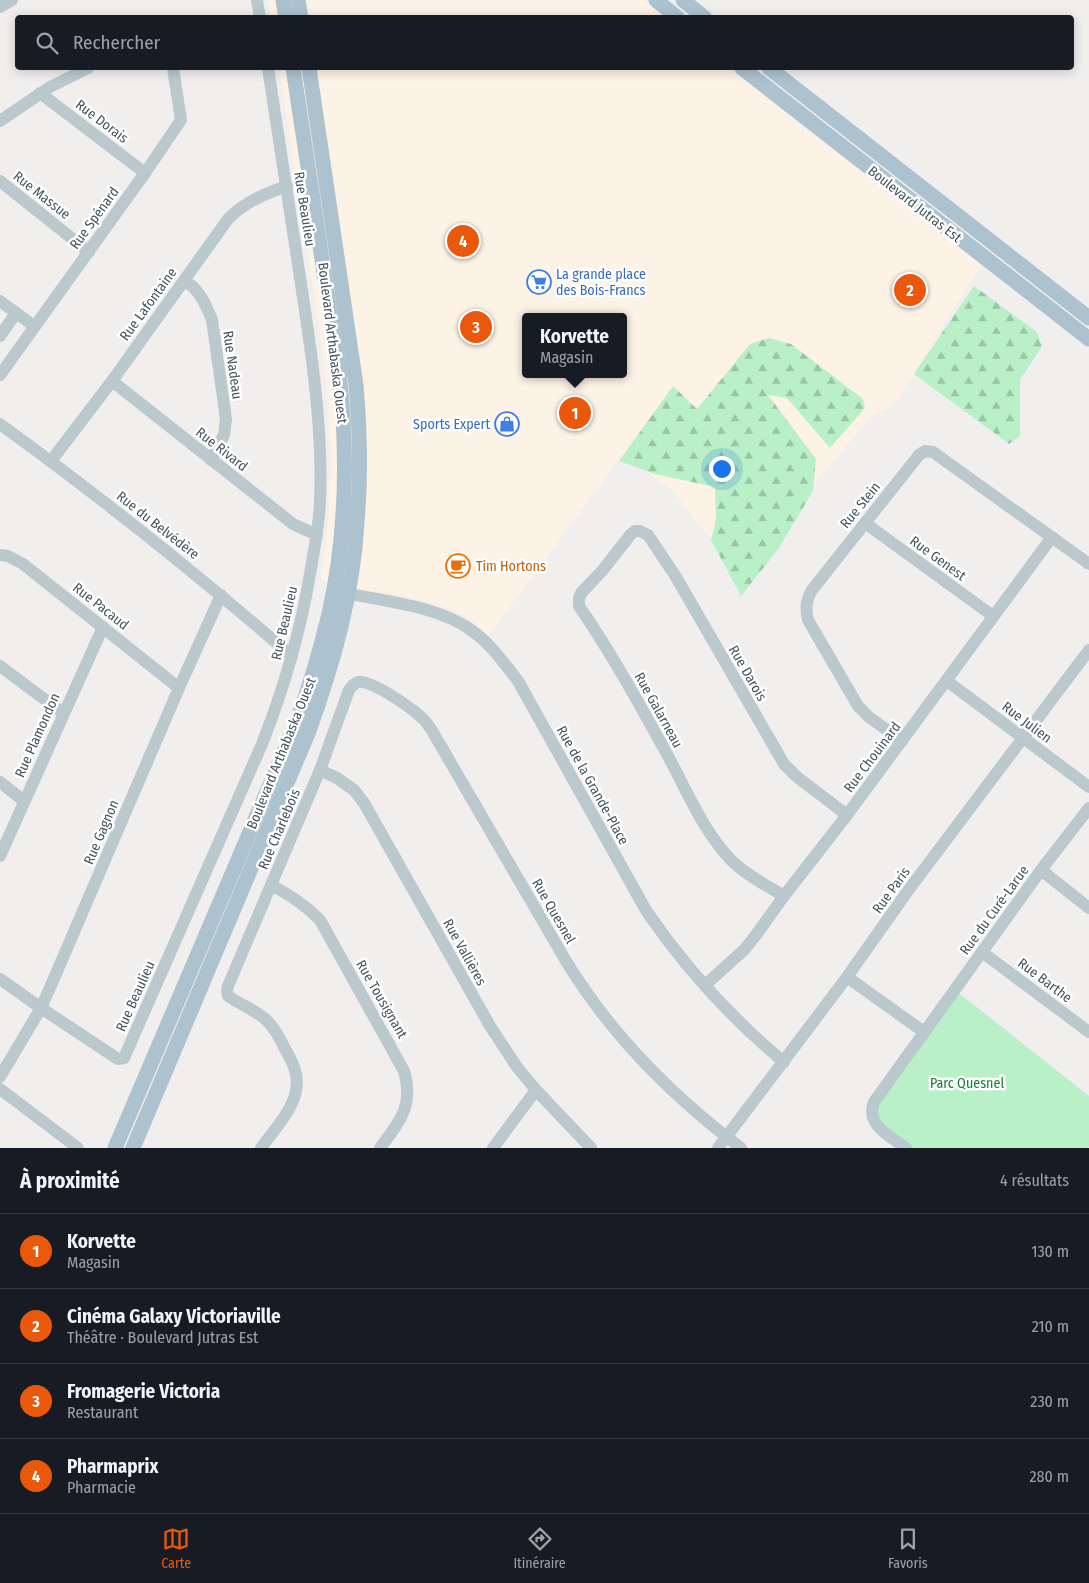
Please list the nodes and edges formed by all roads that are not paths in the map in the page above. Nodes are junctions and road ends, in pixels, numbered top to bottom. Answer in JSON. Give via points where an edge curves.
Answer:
{"nodes":[{"id":1,"x":12,"y":0,"type":"edge"},
{"id":2,"x":257,"y":0,"type":"edge"},
{"id":3,"x":283,"y":0,"type":"edge"},
{"id":4,"x":298,"y":0,"type":"edge"},
{"id":5,"x":656,"y":0,"type":"edge"},
{"id":6,"x":683,"y":0,"type":"edge"},
{"id":7,"x":0,"y":7,"type":"edge"},
{"id":8,"x":260,"y":15,"type":"edge"},
{"id":9,"x":286,"y":15,"type":"edge"},
{"id":10,"x":300,"y":15,"type":"edge"},
{"id":11,"x":674,"y":15,"type":"edge"},
{"id":12,"x":701,"y":15,"type":"edge"},
{"id":13,"x":83,"y":70,"type":"edge"},
{"id":14,"x":173,"y":70,"type":"edge"},
{"id":15,"x":268,"y":70,"type":"edge"},
{"id":16,"x":293,"y":70,"type":"edge"},
{"id":17,"x":309,"y":70,"type":"edge"},
{"id":18,"x":745,"y":70,"type":"edge"},
{"id":19,"x":772,"y":70,"type":"edge"},
{"id":20,"x":40,"y":93,"type":"junction"},
{"id":21,"x":0,"y":121,"type":"edge"},
{"id":22,"x":145,"y":173,"type":"junction"},
{"id":23,"x":0,"y":181,"type":"edge"},
{"id":24,"x":286,"y":186,"type":"junction"},
{"id":25,"x":89,"y":252,"type":"junction"},
{"id":26,"x":184,"y":281,"type":"junction"},
{"id":27,"x":0,"y":301,"type":"edge"},
{"id":28,"x":16,"y":313,"type":"junction"},
{"id":29,"x":1089,"y":318,"type":"edge"},
{"id":30,"x":34,"y":326,"type":"junction"},
{"id":31,"x":0,"y":336,"type":"edge"},
{"id":32,"x":1089,"y":339,"type":"edge"},
{"id":33,"x":0,"y":375,"type":"edge"},
{"id":34,"x":112,"y":381,"type":"junction"},
{"id":35,"x":0,"y":424,"type":"edge"},
{"id":36,"x":211,"y":460,"type":"junction"},
{"id":37,"x":51,"y":461,"type":"junction"},
{"id":38,"x":865,"y":523,"type":"junction"},
{"id":39,"x":640,"y":531,"type":"joint"},
{"id":40,"x":317,"y":535,"type":"junction"},
{"id":41,"x":1052,"y":537,"type":"junction"},
{"id":42,"x":0,"y":555,"type":"edge"},
{"id":43,"x":1089,"y":564,"type":"edge"},
{"id":44,"x":341,"y":592,"type":"junction"},
{"id":45,"x":221,"y":595,"type":"junction"},
{"id":46,"x":993,"y":616,"type":"junction"},
{"id":47,"x":103,"y":627,"type":"junction"},
{"id":48,"x":1089,"y":650,"type":"edge"},
{"id":49,"x":292,"y":656,"type":"junction"},
{"id":50,"x":0,"y":666,"type":"edge"},
{"id":51,"x":947,"y":680,"type":"junction"},
{"id":52,"x":359,"y":682,"type":"joint"},
{"id":53,"x":179,"y":688,"type":"junction"},
{"id":54,"x":63,"y":713,"type":"junction"},
{"id":55,"x":1024,"y":738,"type":"junction"},
{"id":56,"x":902,"y":741,"type":"junction"},
{"id":57,"x":320,"y":770,"type":"junction"},
{"id":58,"x":0,"y":782,"type":"edge"},
{"id":59,"x":1089,"y":787,"type":"edge"},
{"id":60,"x":24,"y":801,"type":"junction"},
{"id":61,"x":1089,"y":808,"type":"edge"},
{"id":62,"x":847,"y":815,"type":"junction"},
{"id":63,"x":0,"y":856,"type":"edge"},
{"id":64,"x":1041,"y":870,"type":"junction"},
{"id":65,"x":271,"y":885,"type":"junction"},
{"id":66,"x":784,"y":896,"type":"junction"},
{"id":67,"x":1089,"y":908,"type":"edge"},
{"id":68,"x":982,"y":952,"type":"junction"},
{"id":69,"x":847,"y":977,"type":"junction"},
{"id":70,"x":0,"y":978,"type":"edge"},
{"id":71,"x":705,"y":985,"type":"junction"},
{"id":72,"x":41,"y":1008,"type":"junction"},
{"id":73,"x":924,"y":1032,"type":"junction"},
{"id":74,"x":1089,"y":1032,"type":"edge"},
{"id":75,"x":784,"y":1062,"type":"junction"},
{"id":76,"x":0,"y":1077,"type":"edge"},
{"id":77,"x":0,"y":1089,"type":"edge"},
{"id":78,"x":536,"y":1090,"type":"junction"},
{"id":79,"x":726,"y":1137,"type":"junction"},
{"id":80,"x":78,"y":1148,"type":"edge"},
{"id":81,"x":116,"y":1148,"type":"edge"},
{"id":82,"x":133,"y":1148,"type":"edge"},
{"id":83,"x":261,"y":1148,"type":"edge"},
{"id":84,"x":380,"y":1148,"type":"edge"},
{"id":85,"x":493,"y":1148,"type":"edge"},
{"id":86,"x":591,"y":1148,"type":"edge"},
{"id":87,"x":718,"y":1148,"type":"edge"},
{"id":88,"x":741,"y":1148,"type":"edge"},
{"id":89,"x":906,"y":1148,"type":"edge"}],
"edges":[{"from":1,"to":7,"type":"street"},
{"from":2,"to":8,"type":"street"},
{"from":3,"to":9,"type":"main road"},
{"from":4,"to":10,"type":"main road"},
{"from":5,"to":11,"type":"main road"},
{"from":6,"to":12,"type":"main road"},
{"from":13,"to":20,"type":"street"},
{"from":14,"to":22,"type":"street","name":"Rue Spénard","via":[[181,120]]},
{"from":15,"to":24,"type":"street","name":"Rue Beaulieu"},
{"from":16,"to":44,"type":"main road","name":"Boulevard Arthabaska Ouest","via":[[343,408]]},
{"from":17,"to":44,"type":"main road","name":"Boulevard Arthabaska Ouest","via":[[359,422],[357,525]]},
{"from":18,"to":32,"type":"main road","name":"Boulevard Jutras Est"},
{"from":19,"to":29,"type":"main road","name":"Boulevard Jutras Est"},
{"from":20,"to":21,"type":"street"},
{"from":20,"to":22,"type":"street","name":"Rue Dorais"},
{"from":22,"to":25,"type":"street","name":"Rue Spénard"},
{"from":23,"to":25,"type":"street","name":"Rue Massue"},
{"from":24,"to":26,"type":"street","name":"Rue Lafontaine","via":[[237,210]]},
{"from":24,"to":40,"type":"street","name":"Rue Beaulieu","via":[[311,347],[319,429]]},
{"from":25,"to":30,"type":"street","name":"Rue Spénard"},
{"from":26,"to":34,"type":"street","name":"Rue Lafontaine"},
{"from":26,"to":36,"type":"street","name":"Rue Nadeau","via":[[198,292],[212,320],[226,419],[224,435]]},
{"from":27,"to":28,"type":"street"},
{"from":28,"to":30,"type":"street"},
{"from":28,"to":31,"type":"street"},
{"from":30,"to":33,"type":"street","name":"Rue Spénard"},
{"from":34,"to":36,"type":"street","name":"Rue Rivard"},
{"from":34,"to":37,"type":"street","name":"Rue Lafontaine"},
{"from":35,"to":37,"type":"street","name":"Rue du Belvédère"},
{"from":36,"to":40,"type":"street","name":"Rue Rivard","via":[[293,524]]},
{"from":37,"to":45,"type":"street","name":"Rue du Belvédère"},
{"from":38,"to":41,"type":"street","name":"Rue Stein","via":[[925,451],[933,452]]},
{"from":38,"to":46,"type":"street","name":"Rue Genest"},
{"from":38,"to":56,"type":"street","name":"Rue Stein","via":[[812,590],[805,608],[808,620],[858,706],[869,718]]},
{"from":39,"to":62,"type":"street","name":"Rue Darois","via":[[648,535],[676,577],[784,764]]},
{"from":39,"to":66,"type":"street","name":"Rue Galarneau","via":[[631,534],[582,593],[579,606],[628,683],[720,847],[742,870]]},
{"from":40,"to":49,"type":"street","name":"Rue Beaulieu"},
{"from":41,"to":43,"type":"street","name":"Rue Stein"},
{"from":41,"to":46,"type":"street","name":"Rue Chouinard"},
{"from":42,"to":47,"type":"street","name":"Rue Pacaud","via":[[23,564]]},
{"from":44,"to":71,"type":"street","name":"Rue de la Grande-Place","via":[[432,612],[459,623],[490,647],[518,681],[648,912]]},
{"from":44,"to":81,"type":"main road","name":"Boulevard Arthabaska Ouest","via":[[296,724]]},
{"from":44,"to":82,"type":"main road","name":"Boulevard Arthabaska Ouest","via":[[341,628],[324,691]]},
{"from":45,"to":49,"type":"street","name":"Rue du Belvédère"},
{"from":45,"to":53,"type":"street","name":"Rue Gagnon"},
{"from":46,"to":51,"type":"street","name":"Rue Chouinard"},
{"from":47,"to":53,"type":"street","name":"Rue Pacaud"},
{"from":47,"to":54,"type":"street","name":"Rue Plamondon"},
{"from":48,"to":55,"type":"street","name":"Rue Paris"},
{"from":49,"to":72,"type":"street","name":"Rue Beaulieu","via":[[262,744],[124,1058],[118,1059]]},
{"from":50,"to":54,"type":"street"},
{"from":51,"to":55,"type":"street","name":"Rue Julien"},
{"from":51,"to":56,"type":"street","name":"Rue Chouinard"},
{"from":52,"to":57,"type":"street","name":"Rue Charlebois","via":[[349,690]]},
{"from":52,"to":79,"type":"street","name":"Rue Quesnel","via":[[375,687],[408,707],[431,729],[582,988],[642,1061]]},
{"from":53,"to":72,"type":"street","name":"Rue Gagnon"},
{"from":54,"to":60,"type":"street","name":"Rue Plamondon"},
{"from":55,"to":59,"type":"street","name":"Rue Julien"},
{"from":55,"to":69,"type":"street","name":"Rue Paris"},
{"from":56,"to":62,"type":"street","name":"Rue Chouinard"},
{"from":57,"to":65,"type":"street","name":"Rue Charlebois"},
{"from":57,"to":78,"type":"street","name":"Rue Vallières","via":[[354,790],[364,803],[490,1026]]},
{"from":58,"to":60,"type":"street"},
{"from":60,"to":63,"type":"street","name":"Rue Plamondon"},
{"from":61,"to":64,"type":"street","name":"Rue du Curé-Larue"},
{"from":62,"to":66,"type":"street","name":"Rue Chouinard"},
{"from":64,"to":67,"type":"street"},
{"from":64,"to":68,"type":"street","name":"Rue du Curé-Larue"},
{"from":65,"to":83,"type":"street","name":"Rue Charlebois","via":[[227,991],[228,996],[271,1024],[296,1074],[293,1101]]},
{"from":65,"to":84,"type":"street","name":"Rue Tousignant","via":[[298,901],[320,920],[404,1071],[408,1083],[405,1111]]},
{"from":66,"to":71,"type":"street","name":"Rue Chouinard","via":[[744,950]]},
{"from":68,"to":73,"type":"street","name":"Rue du Curé-Larue"},
{"from":68,"to":74,"type":"street","name":"Rue Barthe"},
{"from":69,"to":73,"type":"street"},
{"from":69,"to":75,"type":"street","name":"Rue Paris"},
{"from":70,"to":72,"type":"street"},
{"from":71,"to":75,"type":"street","name":"Rue de la Grande-Place"},
{"from":72,"to":76,"type":"street","name":"Rue Gagnon"},
{"from":73,"to":89,"type":"street","name":"Rue du Curé-Larue","via":[[871,1109],[873,1121],[879,1128]]},
{"from":75,"to":79,"type":"street","name":"Rue Paris"},
{"from":77,"to":80,"type":"street"},
{"from":78,"to":85,"type":"street"},
{"from":78,"to":86,"type":"street","name":"Rue Vallières"},
{"from":79,"to":87,"type":"street","name":"Rue Paris"},
{"from":79,"to":88,"type":"street","name":"Rue Quesnel"}]}
